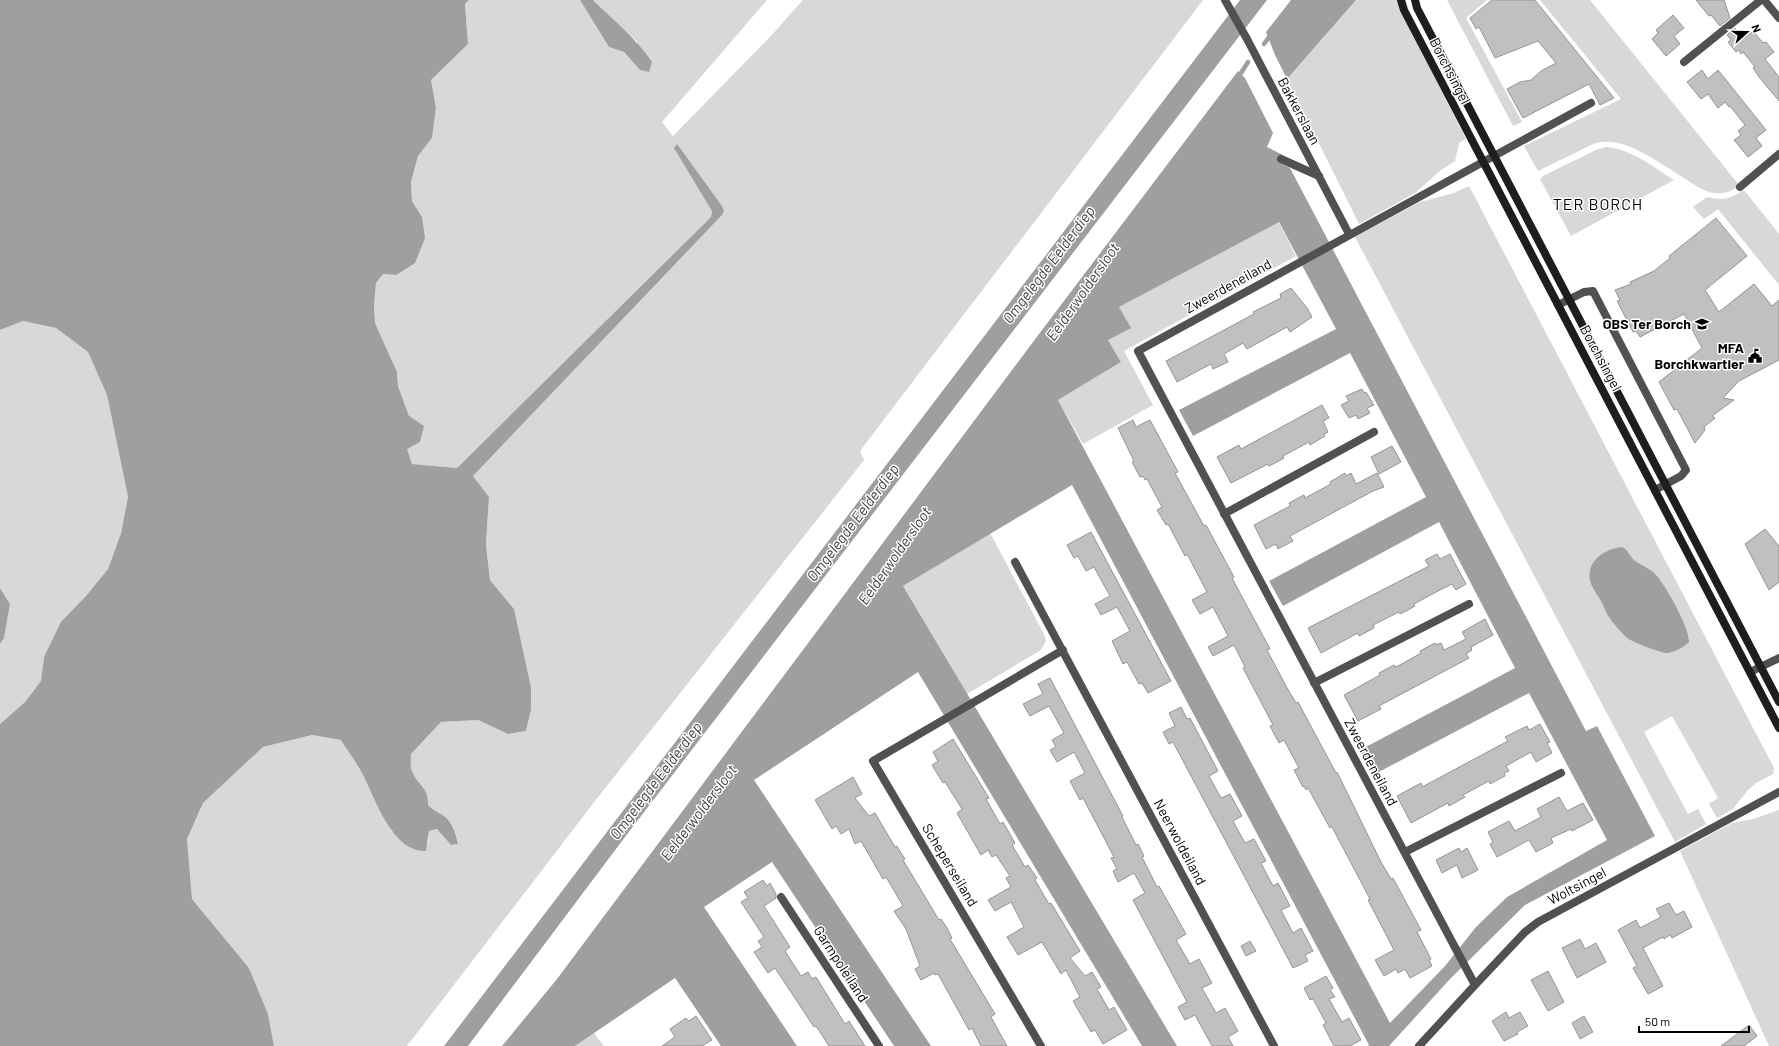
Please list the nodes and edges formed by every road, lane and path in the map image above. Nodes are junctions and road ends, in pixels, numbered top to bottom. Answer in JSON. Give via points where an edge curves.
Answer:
{"nodes":[{"id":1,"x":1225,"y":0,"type":"edge"},
{"id":2,"x":1401,"y":0,"type":"edge"},
{"id":3,"x":1415,"y":0,"type":"edge"},
{"id":4,"x":1761,"y":0,"type":"edge"},
{"id":5,"x":1764,"y":0,"type":"edge"},
{"id":6,"x":1779,"y":18,"type":"edge"},
{"id":7,"x":1684,"y":62,"type":"dead end"},
{"id":8,"x":1592,"y":103,"type":"dead end"},
{"id":9,"x":1779,"y":154,"type":"edge"},
{"id":10,"x":1494,"y":156,"type":"junction"},
{"id":11,"x":1281,"y":159,"type":"dead end"},
{"id":12,"x":1482,"y":162,"type":"junction"},
{"id":13,"x":1319,"y":176,"type":"junction"},
{"id":14,"x":1740,"y":186,"type":"dead end"},
{"id":15,"x":1350,"y":234,"type":"junction"},
{"id":16,"x":1569,"y":300,"type":"junction"},
{"id":17,"x":1558,"y":305,"type":"junction"},
{"id":18,"x":1374,"y":432,"type":"dead end"},
{"id":19,"x":1665,"y":484,"type":"junction"},
{"id":20,"x":1655,"y":490,"type":"junction"},
{"id":21,"x":1224,"y":514,"type":"junction"},
{"id":22,"x":1016,"y":562,"type":"dead end"},
{"id":23,"x":1469,"y":604,"type":"dead end"},
{"id":24,"x":1063,"y":650,"type":"junction"},
{"id":25,"x":1779,"y":658,"type":"edge"},
{"id":26,"x":1761,"y":667,"type":"junction"},
{"id":27,"x":1750,"y":672,"type":"junction"},
{"id":28,"x":1314,"y":683,"type":"junction"},
{"id":29,"x":1779,"y":702,"type":"edge"},
{"id":30,"x":1779,"y":728,"type":"edge"},
{"id":31,"x":1561,"y":773,"type":"dead end"},
{"id":32,"x":1779,"y":792,"type":"edge"},
{"id":33,"x":1405,"y":852,"type":"junction"},
{"id":34,"x":781,"y":897,"type":"dead end"},
{"id":35,"x":1475,"y":985,"type":"junction"},
{"id":36,"x":879,"y":1046,"type":"edge"},
{"id":37,"x":1041,"y":1046,"type":"edge"},
{"id":38,"x":1274,"y":1046,"type":"edge"},
{"id":39,"x":1419,"y":1046,"type":"edge"}],
"edges":[{"from":1,"to":13,"type":"street","name":"Bakkerslaan"},
{"from":2,"to":12,"type":"main road","name":"Borchsingel"},
{"from":3,"to":10,"type":"main road","name":"Borchsingel"},
{"from":4,"to":7,"type":"street"},
{"from":5,"to":6,"type":"street"},
{"from":8,"to":10,"type":"street","name":"Zweerdeneiland"},
{"from":9,"to":14,"type":"street"},
{"from":10,"to":12,"type":"street","name":"Zweerdeneiland"},
{"from":10,"to":16,"type":"main road","name":"Borchsingel"},
{"from":11,"to":13,"type":"street"},
{"from":12,"to":15,"type":"street","name":"Zweerdeneiland"},
{"from":12,"to":17,"type":"main road","name":"Borchsingel"},
{"from":13,"to":15,"type":"street","name":"Bakkerslaan"},
{"from":15,"to":21,"type":"street","name":"Zweerdeneiland","via":[[1138,351]]},
{"from":16,"to":17,"type":"street"},
{"from":16,"to":19,"type":"main road","name":"Borchsingel"},
{"from":16,"to":19,"type":"street","via":[[1593,290],[1686,470],[1681,476]]},
{"from":17,"to":20,"type":"main road","name":"Borchsingel"},
{"from":18,"to":21,"type":"street"},
{"from":19,"to":20,"type":"street"},
{"from":19,"to":26,"type":"main road","name":"Borchsingel"},
{"from":20,"to":27,"type":"main road","name":"Borchsingel"},
{"from":21,"to":28,"type":"street","name":"Zweerdeneiland"},
{"from":22,"to":24,"type":"street","name":"Neerwoldeiland"},
{"from":23,"to":28,"type":"street"},
{"from":24,"to":37,"type":"street","name":"Scheperseiland","via":[[873,761]]},
{"from":24,"to":38,"type":"street","name":"Neerwoldeiland"},
{"from":25,"to":26,"type":"street"},
{"from":26,"to":27,"type":"street"},
{"from":26,"to":29,"type":"main road","name":"Borchsingel"},
{"from":27,"to":30,"type":"main road","name":"Borchsingel"},
{"from":28,"to":33,"type":"street","name":"Zweerdeneiland"},
{"from":31,"to":33,"type":"street"},
{"from":32,"to":35,"type":"street","name":"Woltsingel","via":[[1538,922],[1525,932]]},
{"from":33,"to":35,"type":"street","name":"Zweerdeneiland"},
{"from":34,"to":36,"type":"street","name":"Garmpoleiland"},
{"from":35,"to":39,"type":"street","name":"Woltsingel"}]}
